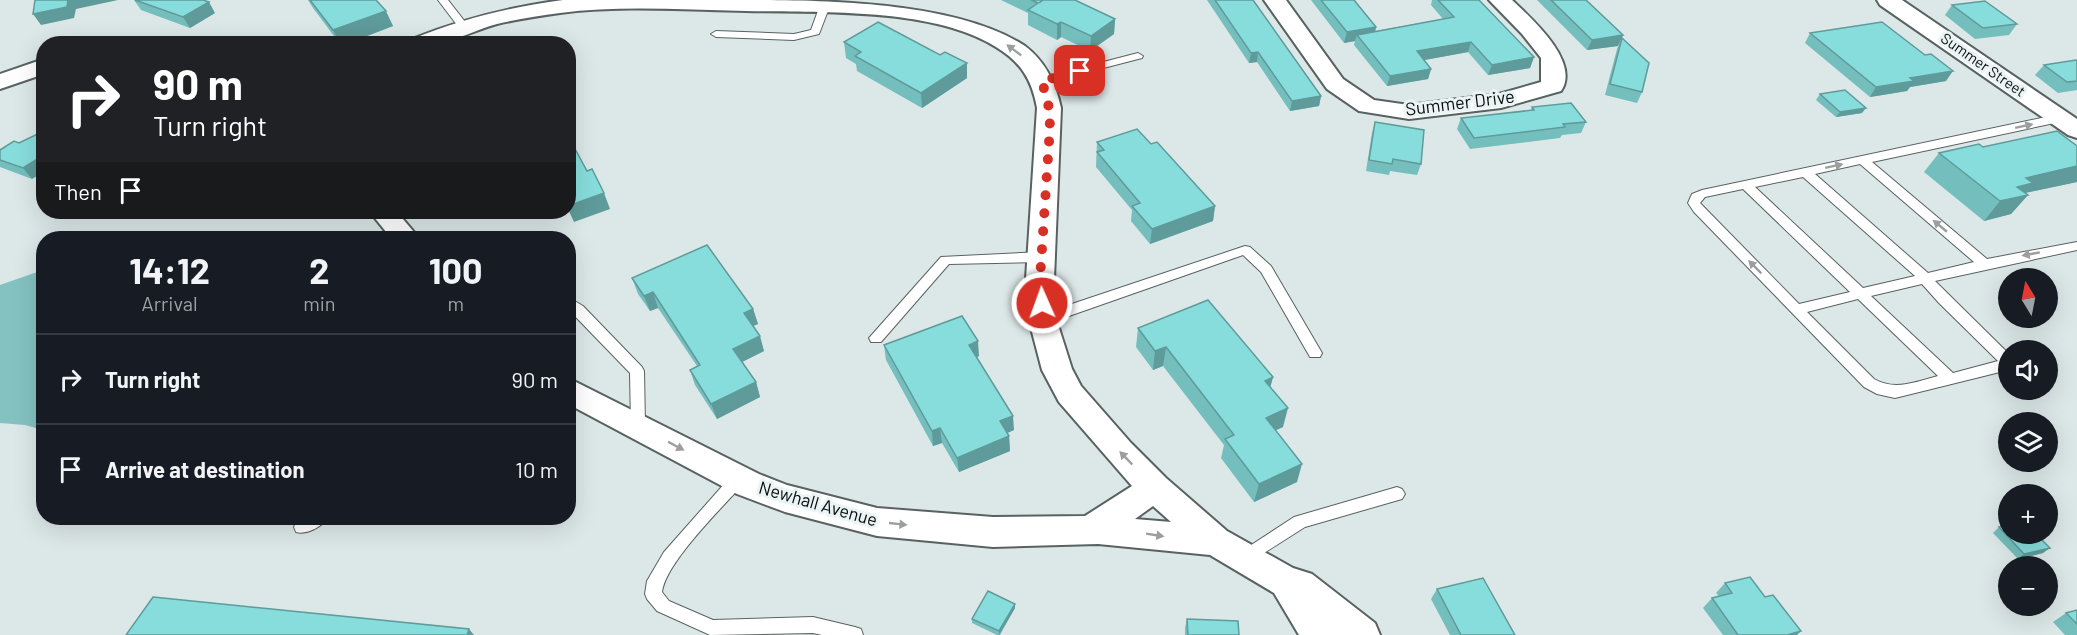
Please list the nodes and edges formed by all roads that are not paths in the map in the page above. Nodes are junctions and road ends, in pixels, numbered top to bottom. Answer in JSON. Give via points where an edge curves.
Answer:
{"nodes":[{"id":1,"x":443,"y":0,"type":"edge"},
{"id":2,"x":1275,"y":0,"type":"edge"},
{"id":3,"x":1500,"y":0,"type":"edge"},
{"id":4,"x":1888,"y":0,"type":"edge"},
{"id":5,"x":558,"y":1,"type":"edge"},
{"id":6,"x":682,"y":2,"type":"edge"},
{"id":7,"x":824,"y":8,"type":"junction"},
{"id":8,"x":461,"y":23,"type":"junction"},
{"id":9,"x":716,"y":34,"type":"dead end"},
{"id":10,"x":436,"y":36,"type":"edge"},
{"id":11,"x":1138,"y":56,"type":"dead end"},
{"id":12,"x":36,"y":69,"type":"edge"},
{"id":13,"x":1042,"y":81,"type":"junction"},
{"id":14,"x":0,"y":82,"type":"edge"},
{"id":15,"x":2070,"y":122,"type":"edge"},
{"id":16,"x":1862,"y":160,"type":"junction"},
{"id":17,"x":1805,"y":172,"type":"junction"},
{"id":18,"x":1746,"y":185,"type":"junction"},
{"id":19,"x":389,"y":219,"type":"edge"},
{"id":20,"x":400,"y":231,"type":"edge"},
{"id":21,"x":2077,"y":246,"type":"edge"},
{"id":22,"x":1042,"y":257,"type":"junction"},
{"id":23,"x":1985,"y":264,"type":"junction"},
{"id":24,"x":1925,"y":278,"type":"junction"},
{"id":25,"x":1860,"y":294,"type":"junction"},
{"id":26,"x":576,"y":308,"type":"edge"},
{"id":27,"x":1797,"y":309,"type":"junction"},
{"id":28,"x":1044,"y":319,"type":"junction"},
{"id":29,"x":876,"y":338,"type":"dead end"},
{"id":30,"x":1316,"y":352,"type":"dead end"},
{"id":31,"x":1950,"y":379,"type":"junction"},
{"id":32,"x":576,"y":394,"type":"edge"},
{"id":33,"x":638,"y":426,"type":"junction"},
{"id":34,"x":738,"y":479,"type":"junction"},
{"id":35,"x":1155,"y":488,"type":"junction"},
{"id":36,"x":1397,"y":494,"type":"dead end"},
{"id":37,"x":306,"y":525,"type":"edge"},
{"id":38,"x":302,"y":527,"type":"dead end"},
{"id":39,"x":1091,"y":530,"type":"junction"},
{"id":40,"x":1215,"y":541,"type":"junction"},
{"id":41,"x":1245,"y":558,"type":"junction"},
{"id":42,"x":1286,"y":582,"type":"junction"},
{"id":43,"x":855,"y":635,"type":"edge"},
{"id":44,"x":1319,"y":635,"type":"edge"},
{"id":45,"x":1362,"y":635,"type":"edge"}],
"edges":[{"from":1,"to":8,"type":"lane"},
{"from":2,"to":3,"type":"street","name":"Summer Drive","via":[[1335,84],[1367,106],[1409,112],[1501,101],[1553,86],[1552,58]]},
{"from":4,"to":15,"type":"street","name":"Summer Street"},
{"from":5,"to":6,"type":"street","name":"Newhall Avenue"},
{"from":5,"to":8,"type":"street","name":"Newhall Avenue","via":[[508,9]]},
{"from":6,"to":7,"type":"street","name":"Newhall Avenue"},
{"from":7,"to":9,"type":"lane","via":[[815,32],[794,38]]},
{"from":13,"to":7,"type":"street","name":"Newhall Avenue","one_way":true,"via":[[1034,68],[1003,42],[960,22],[910,13]]},
{"from":8,"to":10,"type":"street","name":"Newhall Avenue"},
{"from":11,"to":13,"type":"lane"},
{"from":12,"to":14,"type":"street"},
{"from":13,"to":22,"type":"street","name":"Newhall Avenue","via":[[1050,127]]},
{"from":16,"to":15,"type":"lane","one_way":true},
{"from":17,"to":16,"type":"lane","one_way":true},
{"from":23,"to":16,"type":"lane","one_way":true},
{"from":17,"to":18,"type":"lane"},
{"from":17,"to":24,"type":"lane"},
{"from":18,"to":25,"type":"lane"},
{"from":27,"to":18,"type":"lane","one_way":true,"via":[[1695,206],[1698,195]]},
{"from":19,"to":20,"type":"street"},
{"from":21,"to":23,"type":"lane","one_way":true},
{"from":22,"to":28,"type":"street","name":"Newhall Avenue"},
{"from":22,"to":29,"type":"lane","via":[[946,260]]},
{"from":23,"to":24,"type":"lane"},
{"from":24,"to":25,"type":"lane"},
{"from":24,"to":31,"type":"lane","via":[[2005,358],[2003,366]]},
{"from":25,"to":27,"type":"lane"},
{"from":25,"to":31,"type":"lane"},
{"from":26,"to":33,"type":"lane","via":[[637,371]]},
{"from":27,"to":31,"type":"lane","via":[[1877,388],[1891,392]]},
{"from":28,"to":30,"type":"lane","via":[[1245,250],[1266,269]]},
{"from":35,"to":28,"type":"street","name":"Newhall Avenue","one_way":true,"via":[[1070,394],[1057,370]]},
{"from":32,"to":33,"type":"street","name":"Newhall Avenue"},
{"from":33,"to":34,"type":"street","name":"Newhall Avenue","one_way":true},
{"from":34,"to":39,"type":"street","name":"Newhall Avenue","one_way":true,"via":[[785,498],[877,522],[993,532]]},
{"from":34,"to":43,"type":"lane","via":[[670,557],[655,581],[653,594],[663,606],[712,628],[813,625]]},
{"from":35,"to":39,"type":"street"},
{"from":35,"to":40,"type":"street","name":"Newhall Avenue"},
{"from":36,"to":41,"type":"lane","via":[[1300,522]]},
{"from":37,"to":38,"type":"lane"},
{"from":39,"to":40,"type":"street","name":"Newhall Avenue","one_way":true},
{"from":40,"to":41,"type":"street","name":"Newhall Avenue"},
{"from":41,"to":42,"type":"street","name":"Newhall Avenue"},
{"from":42,"to":44,"type":"street","name":"Newhall Avenue"},
{"from":42,"to":45,"type":"street","name":"Newhall Avenue","via":[[1300,585]]}]}
